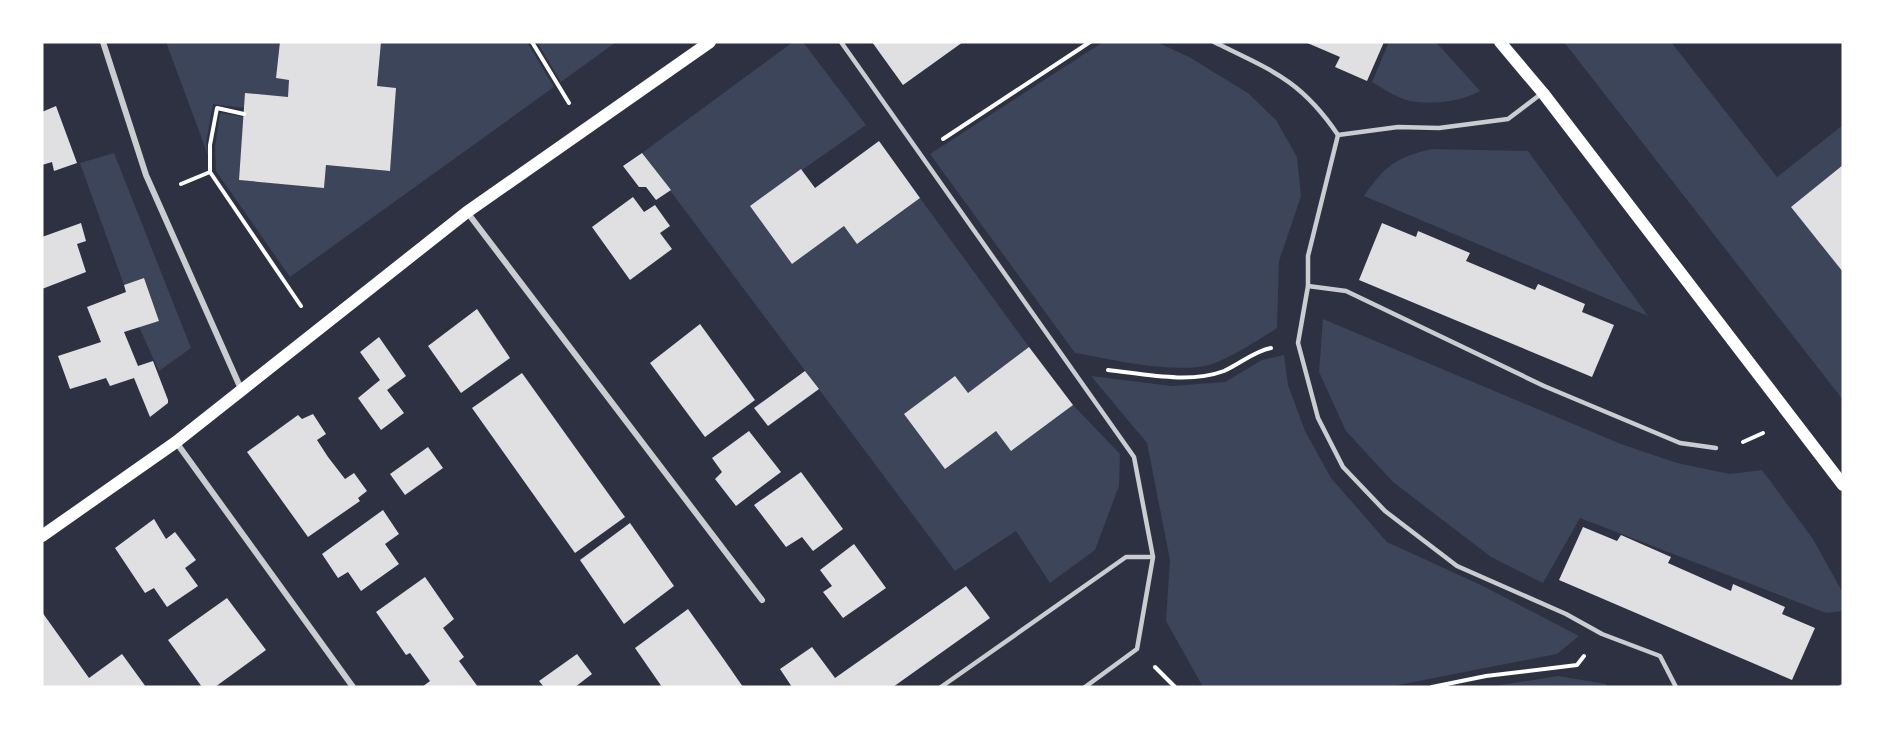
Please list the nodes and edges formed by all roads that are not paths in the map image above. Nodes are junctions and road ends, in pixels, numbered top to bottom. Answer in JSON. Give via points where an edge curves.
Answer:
{"nodes":[{"id":1,"x":103,"y":42,"type":"edge"},
{"id":2,"x":710,"y":42,"type":"edge"},
{"id":3,"x":841,"y":42,"type":"edge"},
{"id":4,"x":1214,"y":42,"type":"edge"},
{"id":5,"x":1500,"y":42,"type":"edge"},
{"id":6,"x":1543,"y":93,"type":"junction"},
{"id":7,"x":1338,"y":135,"type":"junction"},
{"id":8,"x":467,"y":212,"type":"junction"},
{"id":9,"x":1308,"y":286,"type":"junction"},
{"id":10,"x":241,"y":389,"type":"junction"},
{"id":11,"x":176,"y":442,"type":"junction"},
{"id":12,"x":1716,"y":448,"type":"road end"},
{"id":13,"x":1843,"y":485,"type":"edge"},
{"id":14,"x":43,"y":531,"type":"edge"},
{"id":15,"x":1153,"y":557,"type":"junction"},
{"id":16,"x":762,"y":600,"type":"dead end"},
{"id":17,"x":353,"y":687,"type":"edge"},
{"id":18,"x":941,"y":687,"type":"edge"},
{"id":19,"x":1085,"y":687,"type":"edge"},
{"id":20,"x":1676,"y":687,"type":"edge"}],
"edges":[{"from":1,"to":10,"type":"street","via":[[155,194]]},
{"from":2,"to":8,"type":"main road"},
{"from":3,"to":15,"type":"lane","via":[[1134,457]]},
{"from":4,"to":7,"type":"lane","via":[[1282,75],[1318,106]]},
{"from":5,"to":6,"type":"main road"},
{"from":6,"to":7,"type":"lane","via":[[1508,119]]},
{"from":6,"to":13,"type":"main road"},
{"from":7,"to":9,"type":"lane","via":[[1308,256]]},
{"from":8,"to":10,"type":"main road"},
{"from":8,"to":16,"type":"street"},
{"from":9,"to":12,"type":"lane","via":[[1346,291],[1554,391],[1680,443]]},
{"from":9,"to":20,"type":"lane","via":[[1298,343],[1318,418],[1343,467],[1385,511],[1456,566],[1660,657]]},
{"from":10,"to":11,"type":"main road"},
{"from":11,"to":14,"type":"main road"},
{"from":11,"to":17,"type":"street"},
{"from":15,"to":18,"type":"lane","via":[[1126,557]]},
{"from":15,"to":19,"type":"lane","via":[[1137,649]]}]}
